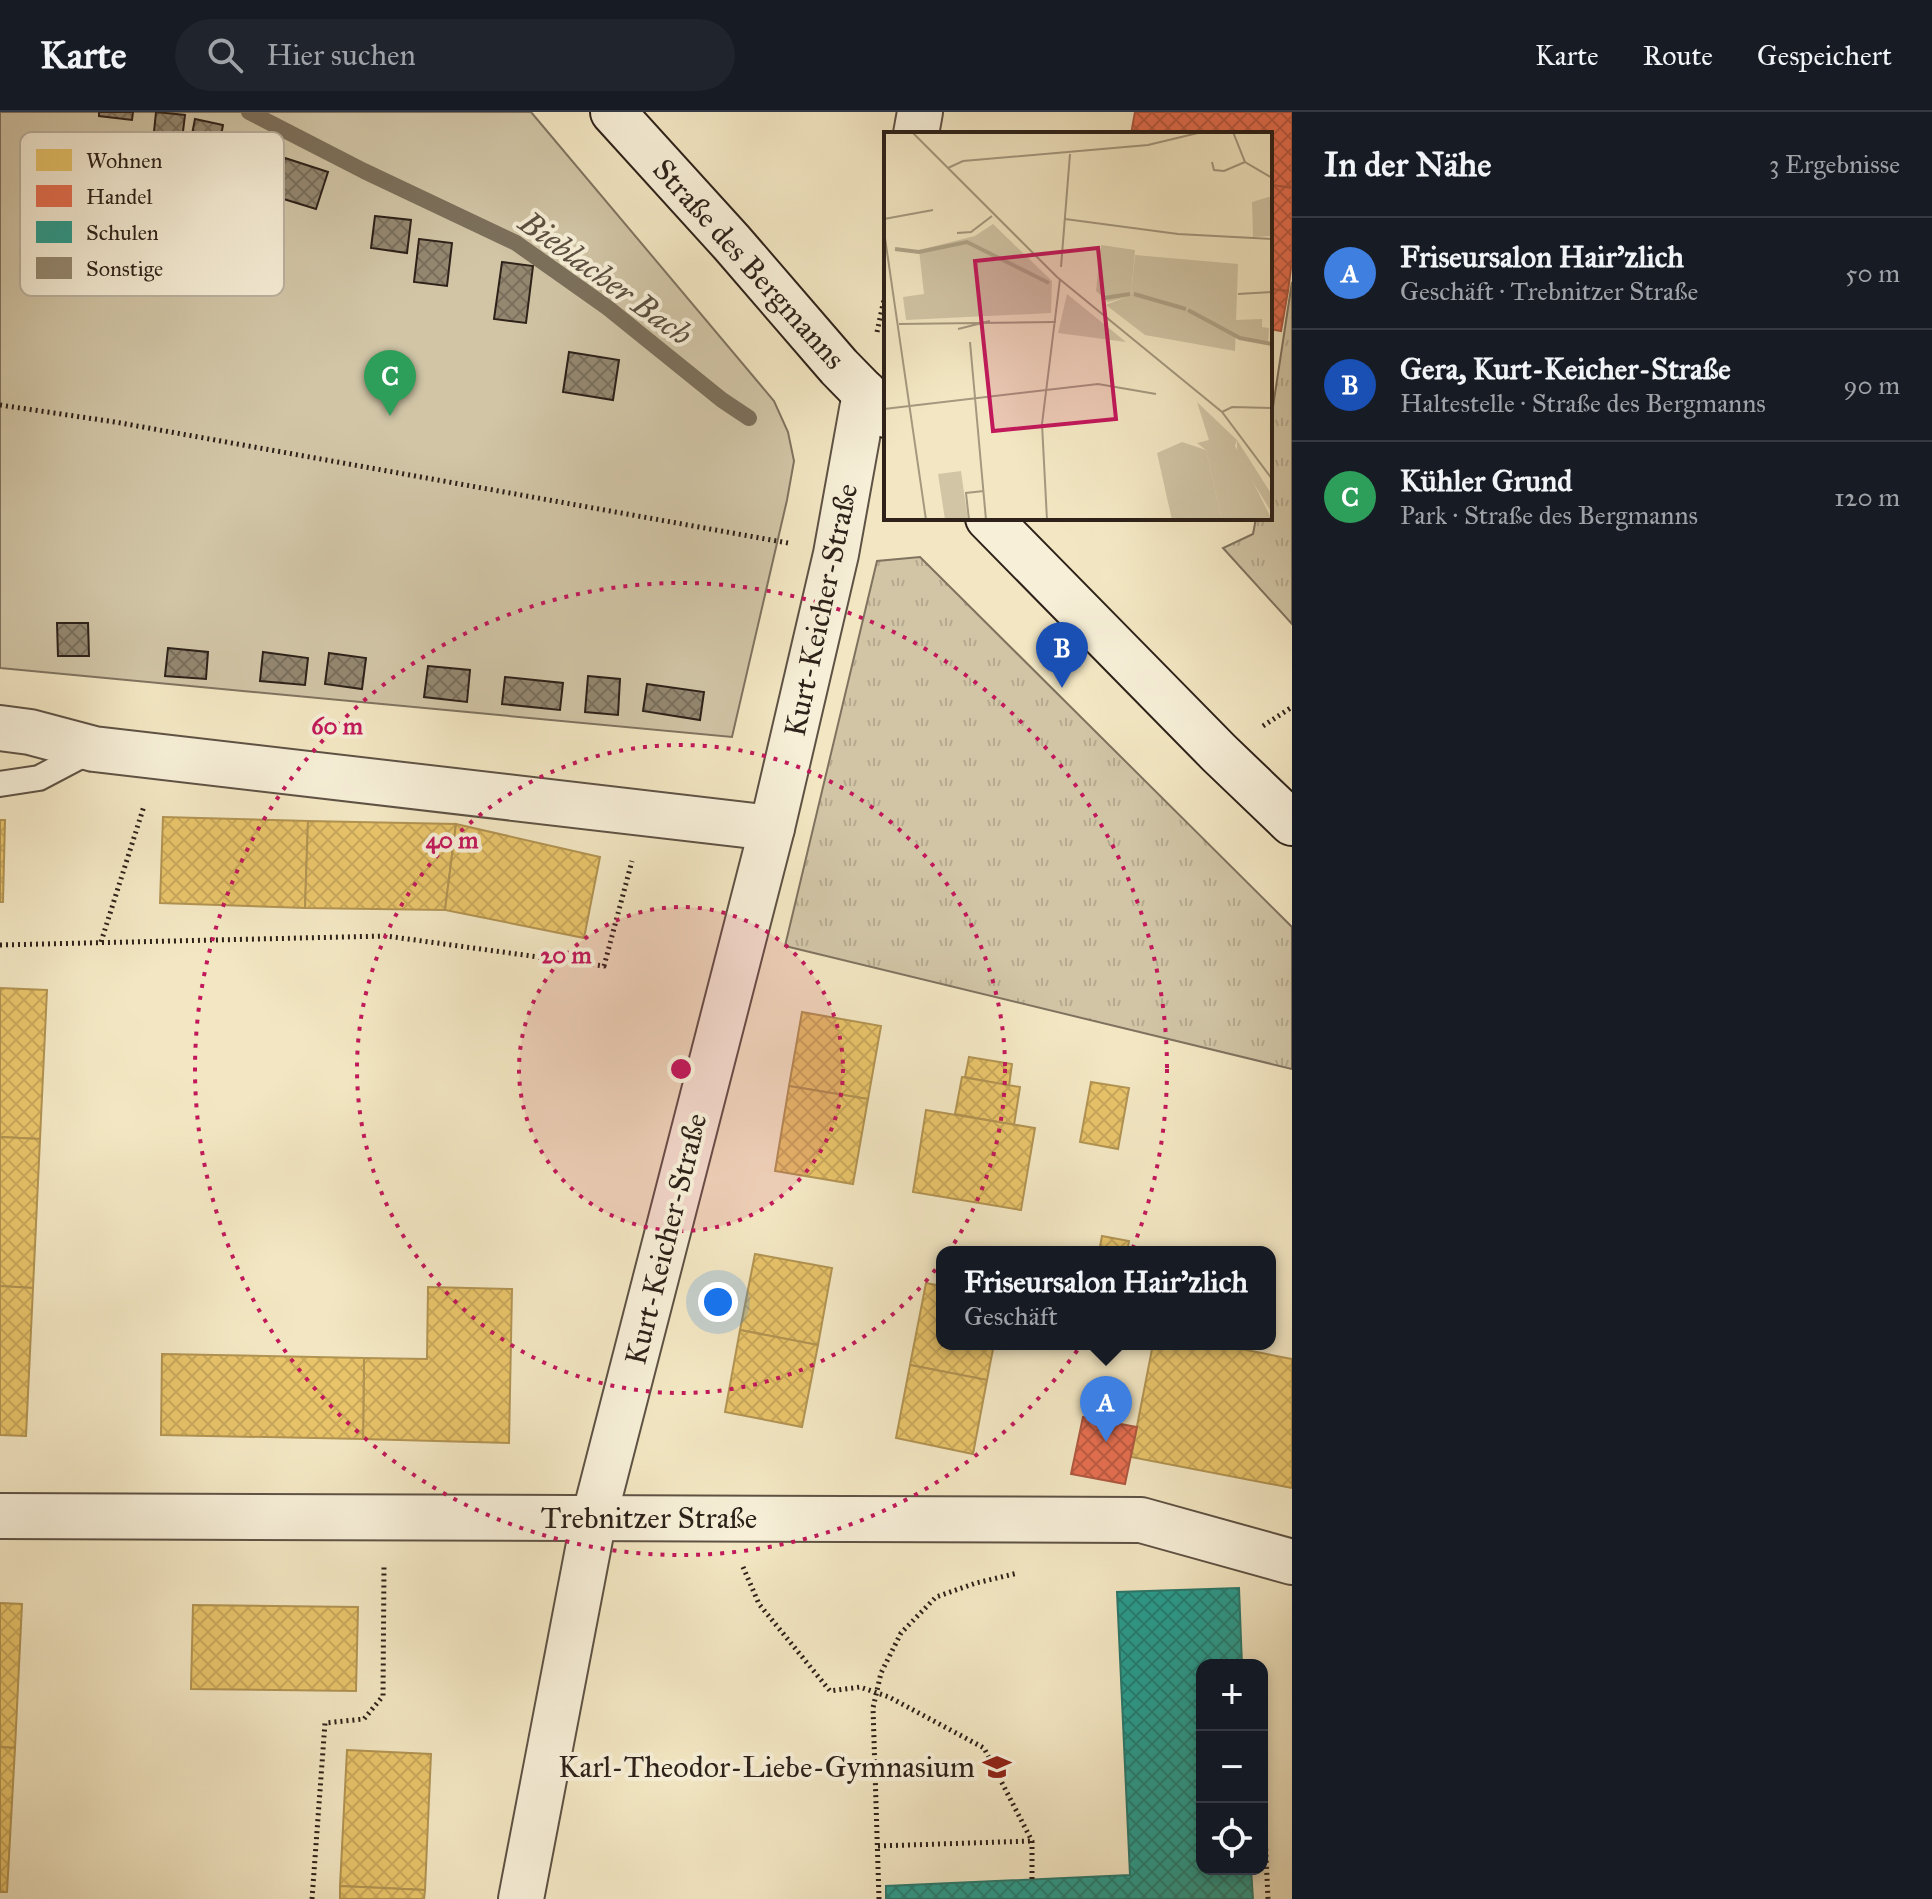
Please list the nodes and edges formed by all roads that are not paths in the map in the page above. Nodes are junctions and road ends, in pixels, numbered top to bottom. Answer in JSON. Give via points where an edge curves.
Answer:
{"nodes":[{"id":1,"x":613,"y":112,"type":"edge"},
{"id":2,"x":920,"y":112,"type":"edge"},
{"id":3,"x":916,"y":132,"type":"edge"},
{"id":4,"x":876,"y":404,"type":"edge"},
{"id":5,"x":990,"y":520,"type":"edge"},
{"id":6,"x":0,"y":728,"type":"edge"},
{"id":7,"x":94,"y":749,"type":"junction"},
{"id":8,"x":0,"y":784,"type":"edge"},
{"id":9,"x":1292,"y":823,"type":"edge"},
{"id":10,"x":772,"y":828,"type":"junction"},
{"id":11,"x":0,"y":1516,"type":"edge"},
{"id":12,"x":594,"y":1518,"type":"junction"},
{"id":13,"x":1292,"y":1562,"type":"edge"},
{"id":14,"x":521,"y":1899,"type":"edge"}],
"edges":[{"from":1,"to":4,"type":"street","name":"Straße des Bergmanns"},
{"from":2,"to":3,"type":"street"},
{"from":4,"to":10,"type":"street","name":"Kurt-Keicher-Straße"},
{"from":5,"to":9,"type":"street"},
{"from":6,"to":7,"type":"street"},
{"from":7,"to":8,"type":"lane","via":[[39,778]]},
{"from":7,"to":10,"type":"street"},
{"from":10,"to":12,"type":"street","name":"Kurt-Keicher-Straße"},
{"from":11,"to":12,"type":"street","name":"Trebnitzer Straße"},
{"from":12,"to":13,"type":"street","name":"Trebnitzer Straße","via":[[1141,1520]]},
{"from":12,"to":14,"type":"street","name":"Kurt-Keicher-Straße"}]}
